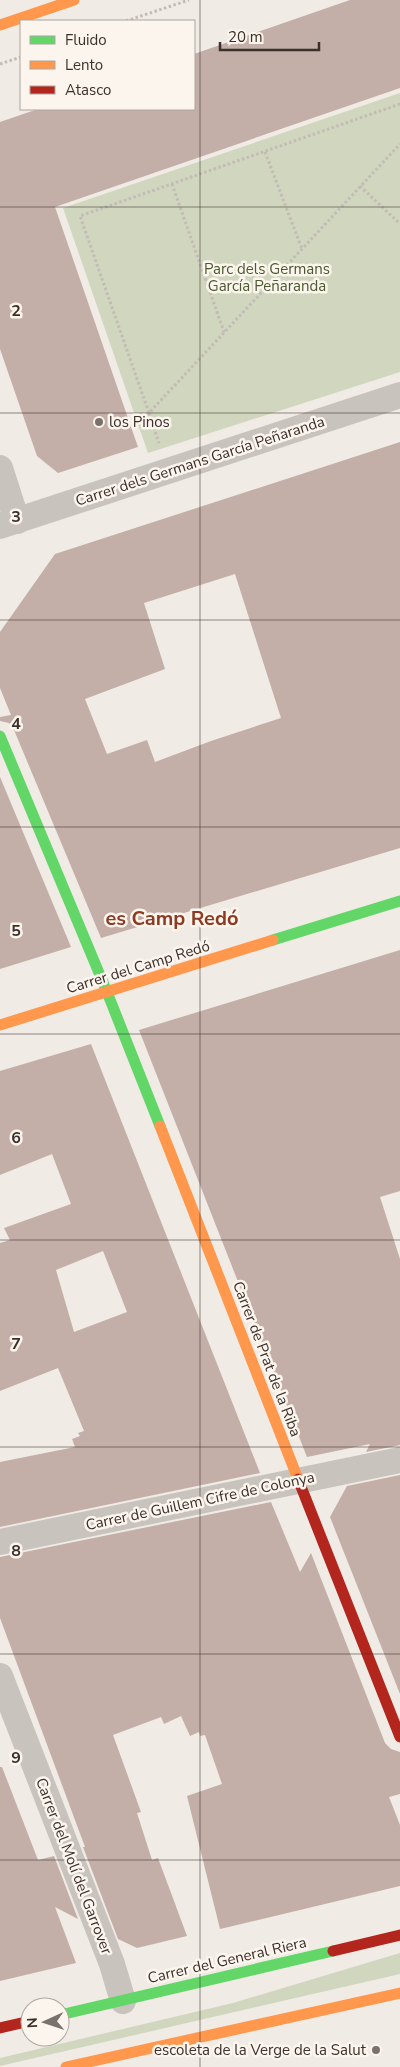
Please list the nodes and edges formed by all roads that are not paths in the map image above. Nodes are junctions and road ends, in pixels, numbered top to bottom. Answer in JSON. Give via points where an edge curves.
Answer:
{"nodes":[{"id":1,"x":74,"y":0,"type":"edge"},
{"id":2,"x":0,"y":25,"type":"edge"},
{"id":3,"x":400,"y":395,"type":"edge"},
{"id":4,"x":0,"y":468,"type":"edge"},
{"id":5,"x":8,"y":524,"type":"edge"},
{"id":6,"x":0,"y":546,"type":"edge"},
{"id":7,"x":0,"y":736,"type":"edge"},
{"id":8,"x":400,"y":901,"type":"edge"},
{"id":9,"x":107,"y":992,"type":"junction"},
{"id":10,"x":0,"y":1025,"type":"edge"},
{"id":11,"x":400,"y":1460,"type":"edge"},
{"id":12,"x":299,"y":1481,"type":"junction"},
{"id":13,"x":0,"y":1542,"type":"edge"},
{"id":14,"x":0,"y":1676,"type":"edge"},
{"id":15,"x":400,"y":1737,"type":"edge"},
{"id":16,"x":400,"y":1935,"type":"edge"},
{"id":17,"x":400,"y":1993,"type":"edge"},
{"id":18,"x":123,"y":2001,"type":"junction"},
{"id":19,"x":70,"y":2012,"type":"edge"},
{"id":20,"x":20,"y":2023,"type":"edge"},
{"id":21,"x":0,"y":2028,"type":"edge"},
{"id":22,"x":66,"y":2067,"type":"edge"}],
"edges":[{"from":1,"to":2,"type":"street"},
{"from":3,"to":5,"type":"street","name":"Carrer dels Germans García Peñaranda"},
{"from":4,"to":5,"type":"street"},
{"from":5,"to":6,"type":"street"},
{"from":7,"to":9,"type":"street","name":"Carrer de Prat de la Riba"},
{"from":8,"to":9,"type":"street","name":"Carrer del Camp Redó"},
{"from":9,"to":10,"type":"street","name":"Carrer del Camp Redó"},
{"from":9,"to":12,"type":"street","name":"Carrer de Prat de la Riba"},
{"from":11,"to":12,"type":"street","name":"Carrer de Guillem Cifre de Colonya"},
{"from":12,"to":13,"type":"street","name":"Carrer de Guillem Cifre de Colonya"},
{"from":12,"to":15,"type":"street","name":"Carrer de Prat de la Riba"},
{"from":14,"to":18,"type":"street","name":"Carrer del Molí del Garrover","via":[[112,1964]]},
{"from":16,"to":18,"type":"street","name":"Carrer del General Riera"},
{"from":17,"to":22,"type":"street"},
{"from":18,"to":19,"type":"street","name":"Carrer del General Riera"},
{"from":20,"to":21,"type":"street"}]}
